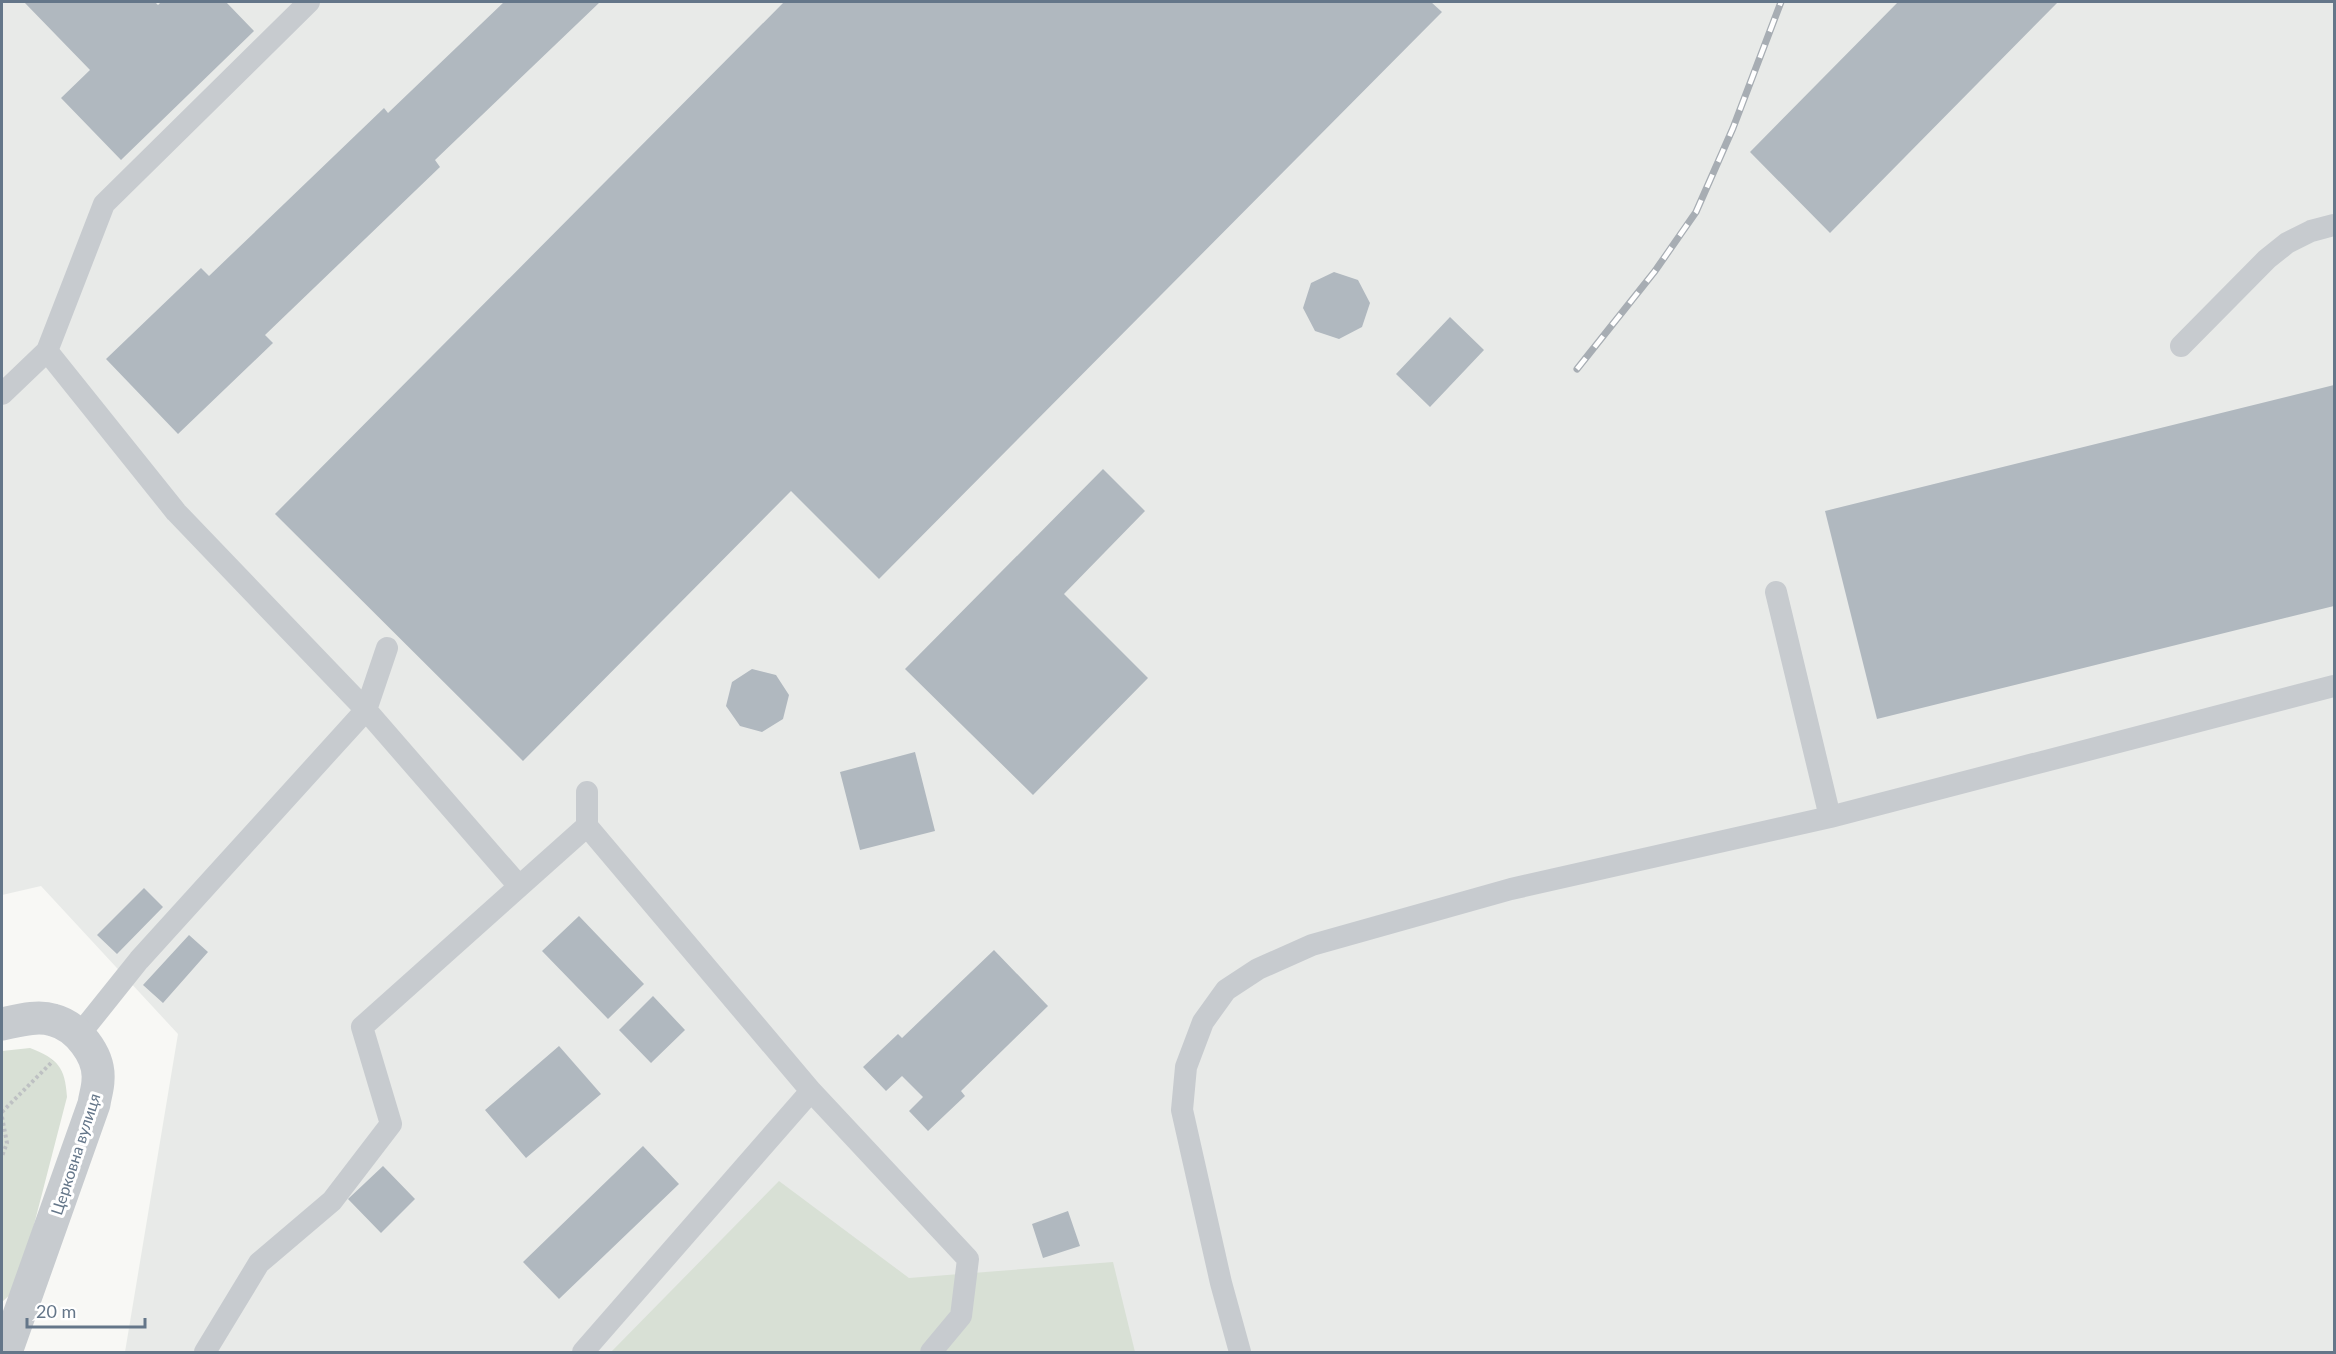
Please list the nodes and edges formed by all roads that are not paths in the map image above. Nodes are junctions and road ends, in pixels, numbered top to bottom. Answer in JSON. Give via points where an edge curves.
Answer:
{"nodes":[{"id":1,"x":309,"y":2,"type":"edge"},
{"id":2,"x":2334,"y":225,"type":"edge"},
{"id":3,"x":2181,"y":346,"type":"dead end"},
{"id":4,"x":47,"y":351,"type":"junction"},
{"id":5,"x":2,"y":394,"type":"edge"},
{"id":6,"x":1776,"y":592,"type":"dead end"},
{"id":7,"x":387,"y":648,"type":"dead end"},
{"id":8,"x":2334,"y":686,"type":"edge"},
{"id":9,"x":366,"y":710,"type":"junction"},
{"id":10,"x":587,"y":792,"type":"dead end"},
{"id":11,"x":1830,"y":817,"type":"junction"},
{"id":12,"x":587,"y":826,"type":"junction"},
{"id":13,"x":519,"y":886,"type":"junction"},
{"id":14,"x":2,"y":1024,"type":"edge"},
{"id":15,"x":79,"y":1035,"type":"junction"},
{"id":16,"x":811,"y":1091,"type":"junction"},
{"id":17,"x":6,"y":1353,"type":"edge"},
{"id":18,"x":205,"y":1353,"type":"edge"},
{"id":19,"x":583,"y":1353,"type":"edge"},
{"id":20,"x":931,"y":1353,"type":"edge"},
{"id":21,"x":1240,"y":1353,"type":"edge"}],
"edges":[{"from":1,"to":4,"type":"lane","via":[[104,204]]},
{"from":2,"to":3,"type":"lane","via":[[2286,243]]},
{"from":4,"to":5,"type":"lane"},
{"from":4,"to":9,"type":"lane","via":[[176,512]]},
{"from":6,"to":11,"type":"lane"},
{"from":7,"to":9,"type":"lane"},
{"from":8,"to":11,"type":"lane"},
{"from":9,"to":13,"type":"lane"},
{"from":9,"to":15,"type":"lane","via":[[139,960]]},
{"from":10,"to":12,"type":"lane"},
{"from":11,"to":21,"type":"lane","via":[[1511,889],[1323,942],[1258,969],[1226,990],[1203,1022],[1186,1067],[1182,1110]]},
{"from":12,"to":13,"type":"lane"},
{"from":12,"to":16,"type":"lane"},
{"from":13,"to":18,"type":"lane","via":[[362,1027],[391,1124],[332,1201],[259,1263]]},
{"from":14,"to":15,"type":"street","name":"Церковна вулиця","via":[[53,1019]]},
{"from":15,"to":17,"type":"street","name":"Церковна вулиця","via":[[96,1065],[99,1079],[94,1104]]},
{"from":16,"to":19,"type":"lane"},
{"from":16,"to":20,"type":"lane","via":[[968,1259],[961,1316]]}]}
